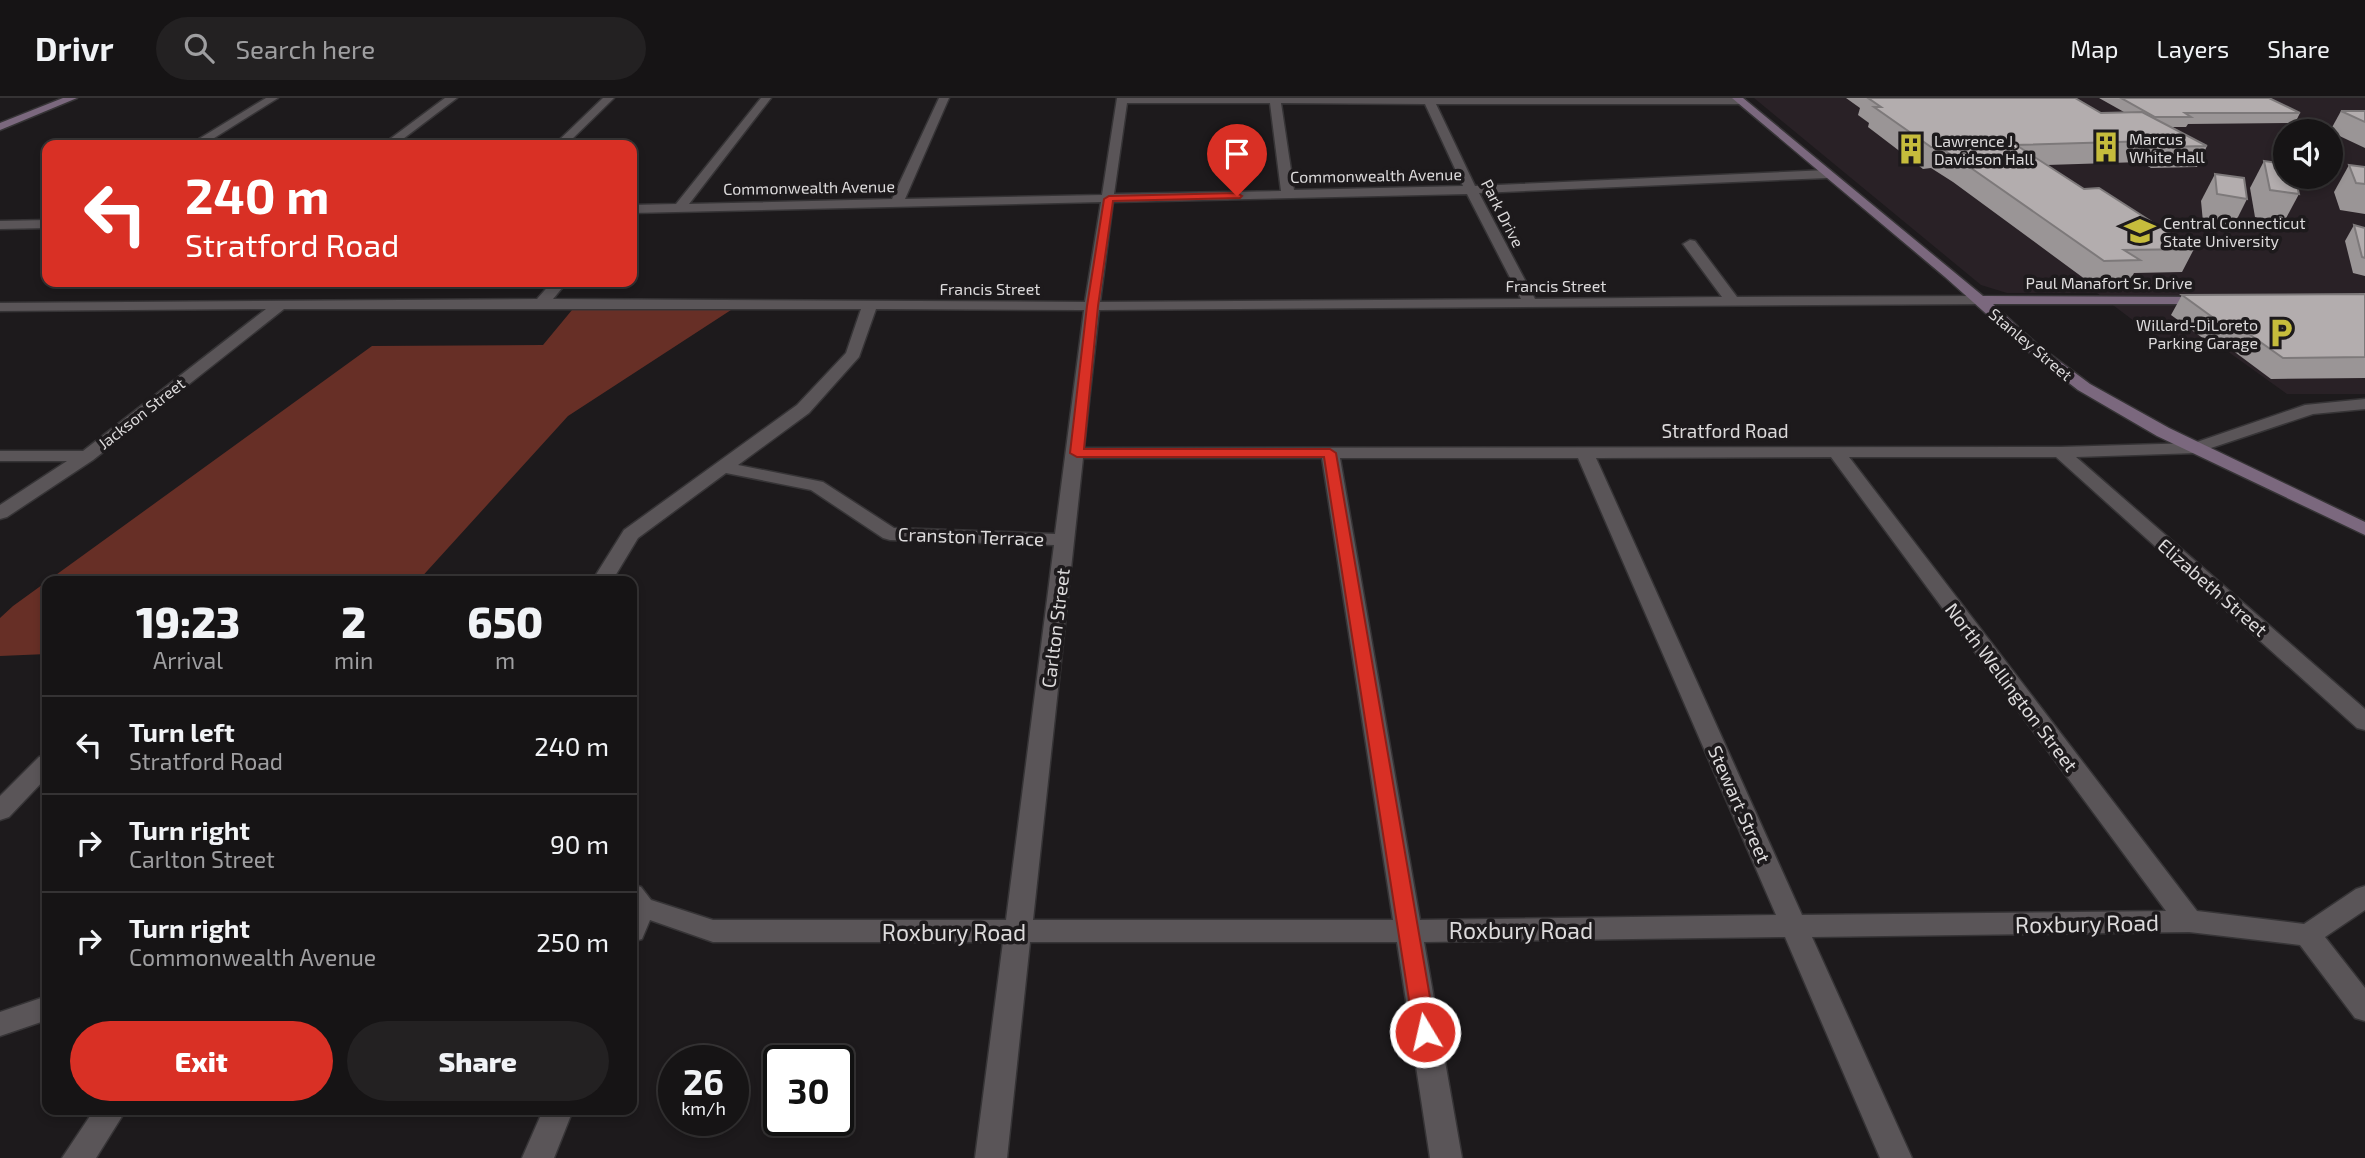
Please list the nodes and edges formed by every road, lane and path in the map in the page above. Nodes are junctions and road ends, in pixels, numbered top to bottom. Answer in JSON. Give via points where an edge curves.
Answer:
{"nodes":[{"id":1,"x":55,"y":98,"type":"edge"},
{"id":2,"x":72,"y":98,"type":"edge"},
{"id":3,"x":272,"y":98,"type":"edge"},
{"id":4,"x":452,"y":98,"type":"edge"},
{"id":5,"x":609,"y":98,"type":"edge"},
{"id":6,"x":766,"y":98,"type":"edge"},
{"id":7,"x":944,"y":98,"type":"edge"},
{"id":8,"x":1122,"y":99,"type":"edge"},
{"id":9,"x":1739,"y":99,"type":"edge"},
{"id":10,"x":1275,"y":101,"type":"junction"},
{"id":11,"x":1429,"y":101,"type":"junction"},
{"id":12,"x":0,"y":120,"type":"edge"},
{"id":13,"x":0,"y":127,"type":"edge"},
{"id":14,"x":203,"y":140,"type":"edge"},
{"id":15,"x":395,"y":140,"type":"edge"},
{"id":16,"x":564,"y":140,"type":"edge"},
{"id":17,"x":1827,"y":174,"type":"junction"},
{"id":18,"x":1471,"y":190,"type":"junction"},
{"id":19,"x":1288,"y":195,"type":"junction"},
{"id":20,"x":1109,"y":199,"type":"junction"},
{"id":21,"x":897,"y":203,"type":"junction"},
{"id":22,"x":680,"y":207,"type":"junction"},
{"id":23,"x":637,"y":209,"type":"edge"},
{"id":24,"x":42,"y":224,"type":"edge"},
{"id":25,"x":0,"y":225,"type":"edge"},
{"id":26,"x":1690,"y":244,"type":"dead end"},
{"id":27,"x":555,"y":287,"type":"edge"},
{"id":28,"x":1979,"y":300,"type":"junction"},
{"id":29,"x":2220,"y":300,"type":"edge"},
{"id":30,"x":1732,"y":301,"type":"junction"},
{"id":31,"x":1530,"y":302,"type":"junction"},
{"id":32,"x":541,"y":303,"type":"junction"},
{"id":33,"x":870,"y":304,"type":"junction"},
{"id":34,"x":1093,"y":306,"type":"junction"},
{"id":35,"x":0,"y":307,"type":"edge"},
{"id":36,"x":278,"y":307,"type":"junction"},
{"id":37,"x":2365,"y":404,"type":"edge"},
{"id":38,"x":2196,"y":448,"type":"junction"},
{"id":39,"x":1584,"y":451,"type":"junction"},
{"id":40,"x":1836,"y":452,"type":"junction"},
{"id":41,"x":2060,"y":452,"type":"junction"},
{"id":42,"x":1077,"y":453,"type":"junction"},
{"id":43,"x":1330,"y":453,"type":"junction"},
{"id":44,"x":0,"y":456,"type":"edge"},
{"id":45,"x":87,"y":456,"type":"junction"},
{"id":46,"x":723,"y":467,"type":"junction"},
{"id":47,"x":0,"y":513,"type":"edge"},
{"id":48,"x":2365,"y":529,"type":"edge"},
{"id":49,"x":1066,"y":540,"type":"junction"},
{"id":50,"x":605,"y":576,"type":"edge"},
{"id":51,"x":2365,"y":722,"type":"edge"},
{"id":52,"x":42,"y":768,"type":"edge"},
{"id":53,"x":0,"y":811,"type":"edge"},
{"id":54,"x":2365,"y":896,"type":"edge"},
{"id":55,"x":637,"y":912,"type":"edge"},
{"id":56,"x":2189,"y":921,"type":"junction"},
{"id":57,"x":1795,"y":928,"type":"junction"},
{"id":58,"x":1408,"y":931,"type":"junction"},
{"id":59,"x":1018,"y":933,"type":"junction"},
{"id":60,"x":2308,"y":935,"type":"junction"},
{"id":61,"x":2365,"y":1009,"type":"edge"},
{"id":62,"x":42,"y":1010,"type":"edge"},
{"id":63,"x":0,"y":1024,"type":"edge"},
{"id":64,"x":108,"y":1115,"type":"edge"},
{"id":65,"x":556,"y":1115,"type":"edge"},
{"id":66,"x":78,"y":1158,"type":"edge"},
{"id":67,"x":538,"y":1158,"type":"edge"},
{"id":68,"x":991,"y":1158,"type":"edge"},
{"id":69,"x":1446,"y":1158,"type":"edge"},
{"id":70,"x":1896,"y":1158,"type":"edge"}],
"edges":[{"from":1,"to":12,"type":"main road"},
{"from":2,"to":13,"type":"main road"},
{"from":3,"to":14,"type":"street"},
{"from":4,"to":15,"type":"street"},
{"from":5,"to":16,"type":"street"},
{"from":6,"to":22,"type":"street"},
{"from":7,"to":21,"type":"street"},
{"from":8,"to":10,"type":"street"},
{"from":8,"to":20,"type":"street","name":"Carlton Street"},
{"from":9,"to":11,"type":"street"},
{"from":9,"to":17,"type":"main road","name":"Stanley Street"},
{"from":10,"to":11,"type":"street"},
{"from":10,"to":19,"type":"street"},
{"from":11,"to":18,"type":"street","name":"Park Drive"},
{"from":17,"to":18,"type":"street","name":"Commonwealth Avenue"},
{"from":17,"to":28,"type":"main road","name":"Stanley Street"},
{"from":18,"to":19,"type":"street","name":"Commonwealth Avenue"},
{"from":18,"to":31,"type":"street","name":"Park Drive"},
{"from":19,"to":20,"type":"street","name":"Commonwealth Avenue"},
{"from":20,"to":21,"type":"street","name":"Commonwealth Avenue"},
{"from":20,"to":34,"type":"street","name":"Carlton Street"},
{"from":21,"to":22,"type":"street","name":"Commonwealth Avenue"},
{"from":22,"to":23,"type":"street","name":"Commonwealth Avenue"},
{"from":24,"to":25,"type":"street"},
{"from":26,"to":30,"type":"street"},
{"from":27,"to":32,"type":"street"},
{"from":28,"to":29,"type":"main road","name":"Paul Manafort Sr. Drive"},
{"from":28,"to":30,"type":"street","name":"Francis Street"},
{"from":28,"to":38,"type":"main road","name":"Stanley Street","via":[[2084,387]]},
{"from":30,"to":31,"type":"street","name":"Francis Street"},
{"from":31,"to":34,"type":"street","name":"Francis Street"},
{"from":32,"to":33,"type":"street","name":"Francis Street"},
{"from":32,"to":36,"type":"street","name":"Francis Street"},
{"from":33,"to":34,"type":"street","name":"Francis Street"},
{"from":33,"to":46,"type":"street","via":[[852,354],[803,409]]},
{"from":34,"to":42,"type":"street","name":"Carlton Street"},
{"from":35,"to":36,"type":"street","name":"Francis Street"},
{"from":36,"to":45,"type":"street","name":"Jackson Street"},
{"from":37,"to":38,"type":"street","name":"Stratford Road","via":[[2311,409]]},
{"from":38,"to":41,"type":"street","name":"Stratford Road"},
{"from":38,"to":48,"type":"main road","name":"Stanley Street"},
{"from":39,"to":40,"type":"street","name":"Stratford Road"},
{"from":39,"to":43,"type":"street","name":"Stratford Road"},
{"from":39,"to":57,"type":"street","name":"Stewart Street"},
{"from":40,"to":41,"type":"street","name":"Stratford Road"},
{"from":40,"to":56,"type":"street","name":"North Wellington Street"},
{"from":41,"to":51,"type":"street","name":"Elizabeth Street"},
{"from":42,"to":43,"type":"street","name":"Stratford Road"},
{"from":42,"to":49,"type":"street","name":"Carlton Street"},
{"from":43,"to":58,"type":"street"},
{"from":44,"to":45,"type":"street"},
{"from":45,"to":47,"type":"street","name":"Jackson Street"},
{"from":46,"to":49,"type":"street","name":"Cranston Terrace","via":[[817,486],[890,534]]},
{"from":46,"to":50,"type":"street","via":[[631,534]]},
{"from":49,"to":59,"type":"street","name":"Carlton Street"},
{"from":52,"to":53,"type":"street"},
{"from":54,"to":60,"type":"street"},
{"from":55,"to":59,"type":"street","name":"Roxbury Road","via":[[713,931]]},
{"from":56,"to":57,"type":"street","name":"Roxbury Road"},
{"from":56,"to":60,"type":"street","name":"Roxbury Road"},
{"from":57,"to":58,"type":"street","name":"Roxbury Road"},
{"from":57,"to":70,"type":"street","name":"Stewart Street"},
{"from":58,"to":59,"type":"street","name":"Roxbury Road"},
{"from":58,"to":69,"type":"street"},
{"from":59,"to":68,"type":"street","name":"Carlton Street"},
{"from":60,"to":61,"type":"street"},
{"from":62,"to":63,"type":"street"},
{"from":64,"to":66,"type":"street"},
{"from":65,"to":67,"type":"street"}]}
